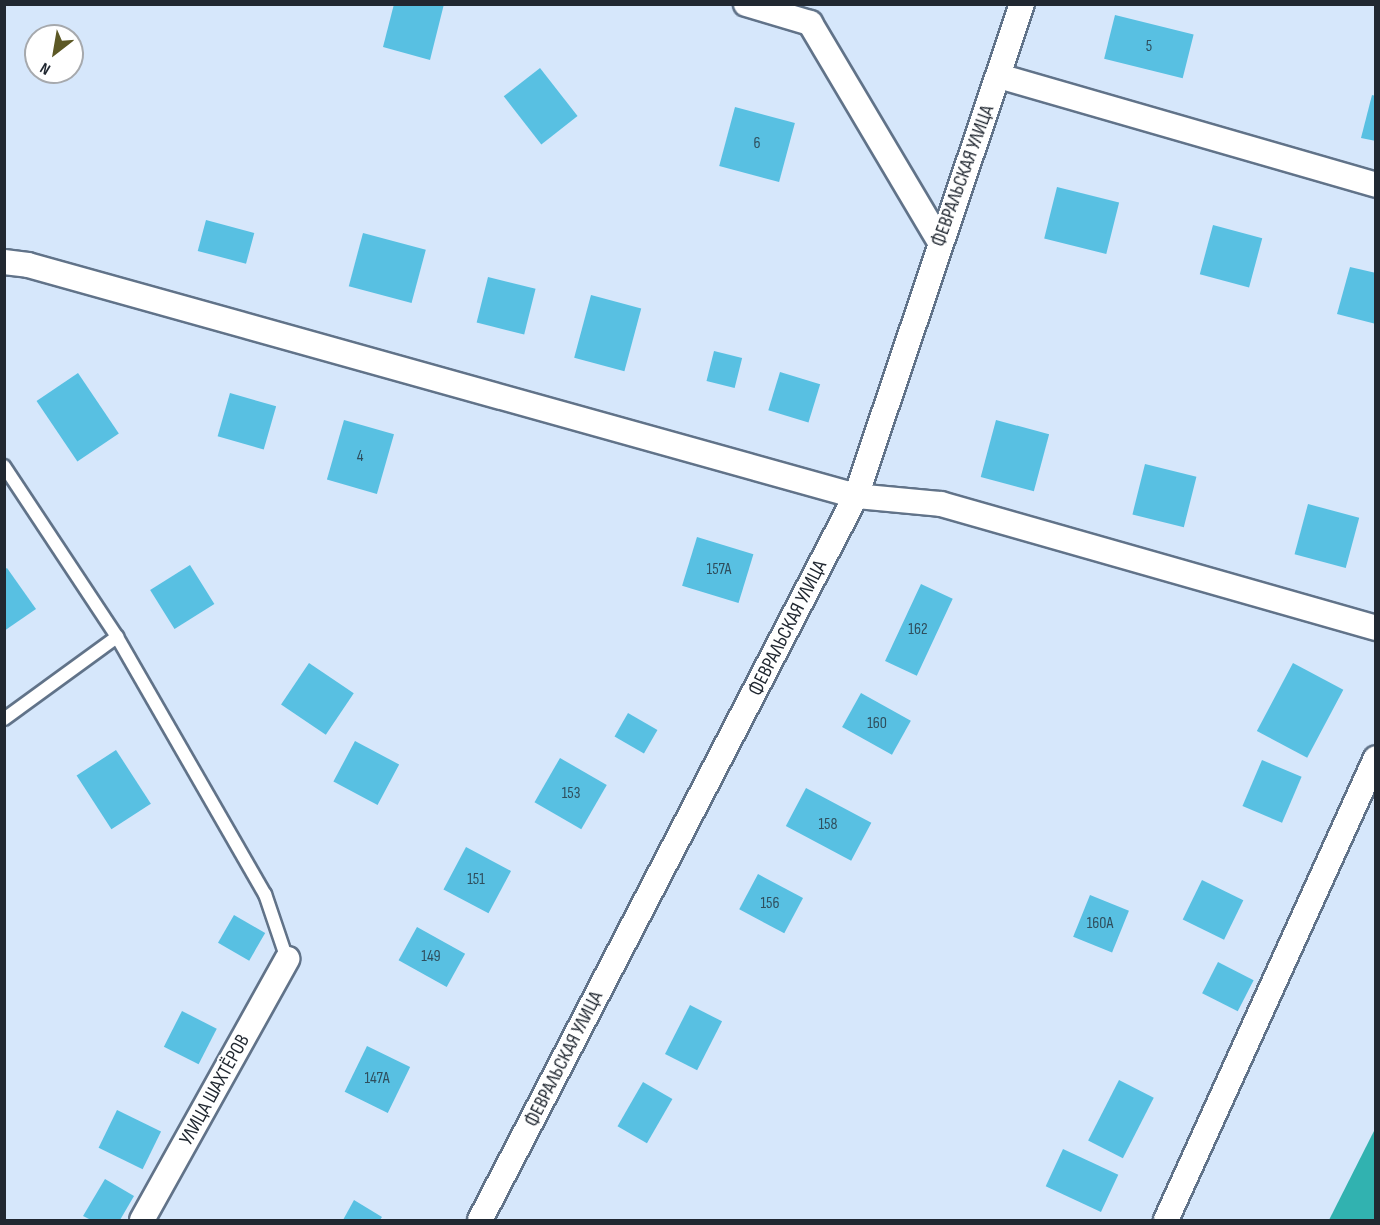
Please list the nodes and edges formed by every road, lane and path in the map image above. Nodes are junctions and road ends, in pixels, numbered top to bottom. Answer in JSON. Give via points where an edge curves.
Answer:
{"nodes":[{"id":1,"x":746,"y":4,"type":"edge"},
{"id":2,"x":1022,"y":4,"type":"edge"},
{"id":3,"x":999,"y":76,"type":"junction"},
{"id":4,"x":1376,"y":185,"type":"edge"},
{"id":5,"x":939,"y":240,"type":"junction"},
{"id":6,"x":16,"y":264,"type":"edge"},
{"id":7,"x":4,"y":466,"type":"edge"},
{"id":8,"x":856,"y":496,"type":"junction"},
{"id":9,"x":1376,"y":628,"type":"edge"},
{"id":10,"x":117,"y":637,"type":"junction"},
{"id":11,"x":4,"y":719,"type":"edge"},
{"id":12,"x":1376,"y":758,"type":"edge"},
{"id":13,"x":287,"y":959,"type":"joint"},
{"id":14,"x":142,"y":1221,"type":"edge"},
{"id":15,"x":480,"y":1221,"type":"edge"},
{"id":16,"x":1166,"y":1221,"type":"edge"}],
"edges":[{"from":1,"to":5,"type":"street","via":[[810,23]]},
{"from":2,"to":3,"type":"street","name":"ФЕВРАЛЬСКАЯ УЛИЦА"},
{"from":3,"to":4,"type":"street"},
{"from":3,"to":5,"type":"street","name":"ФЕВРАЛЬСКАЯ УЛИЦА"},
{"from":5,"to":8,"type":"street","name":"ФЕВРАЛЬСКАЯ УЛИЦА"},
{"from":6,"to":8,"type":"street"},
{"from":7,"to":10,"type":"lane"},
{"from":8,"to":9,"type":"street","via":[[941,504]]},
{"from":8,"to":15,"type":"street","name":"ФЕВРАЛЬСКАЯ УЛИЦА"},
{"from":10,"to":11,"type":"lane"},
{"from":10,"to":13,"type":"lane","via":[[265,894]]},
{"from":12,"to":16,"type":"street"},
{"from":13,"to":14,"type":"street","name":"УЛИЦА ШАХТЁРОВ"}]}
